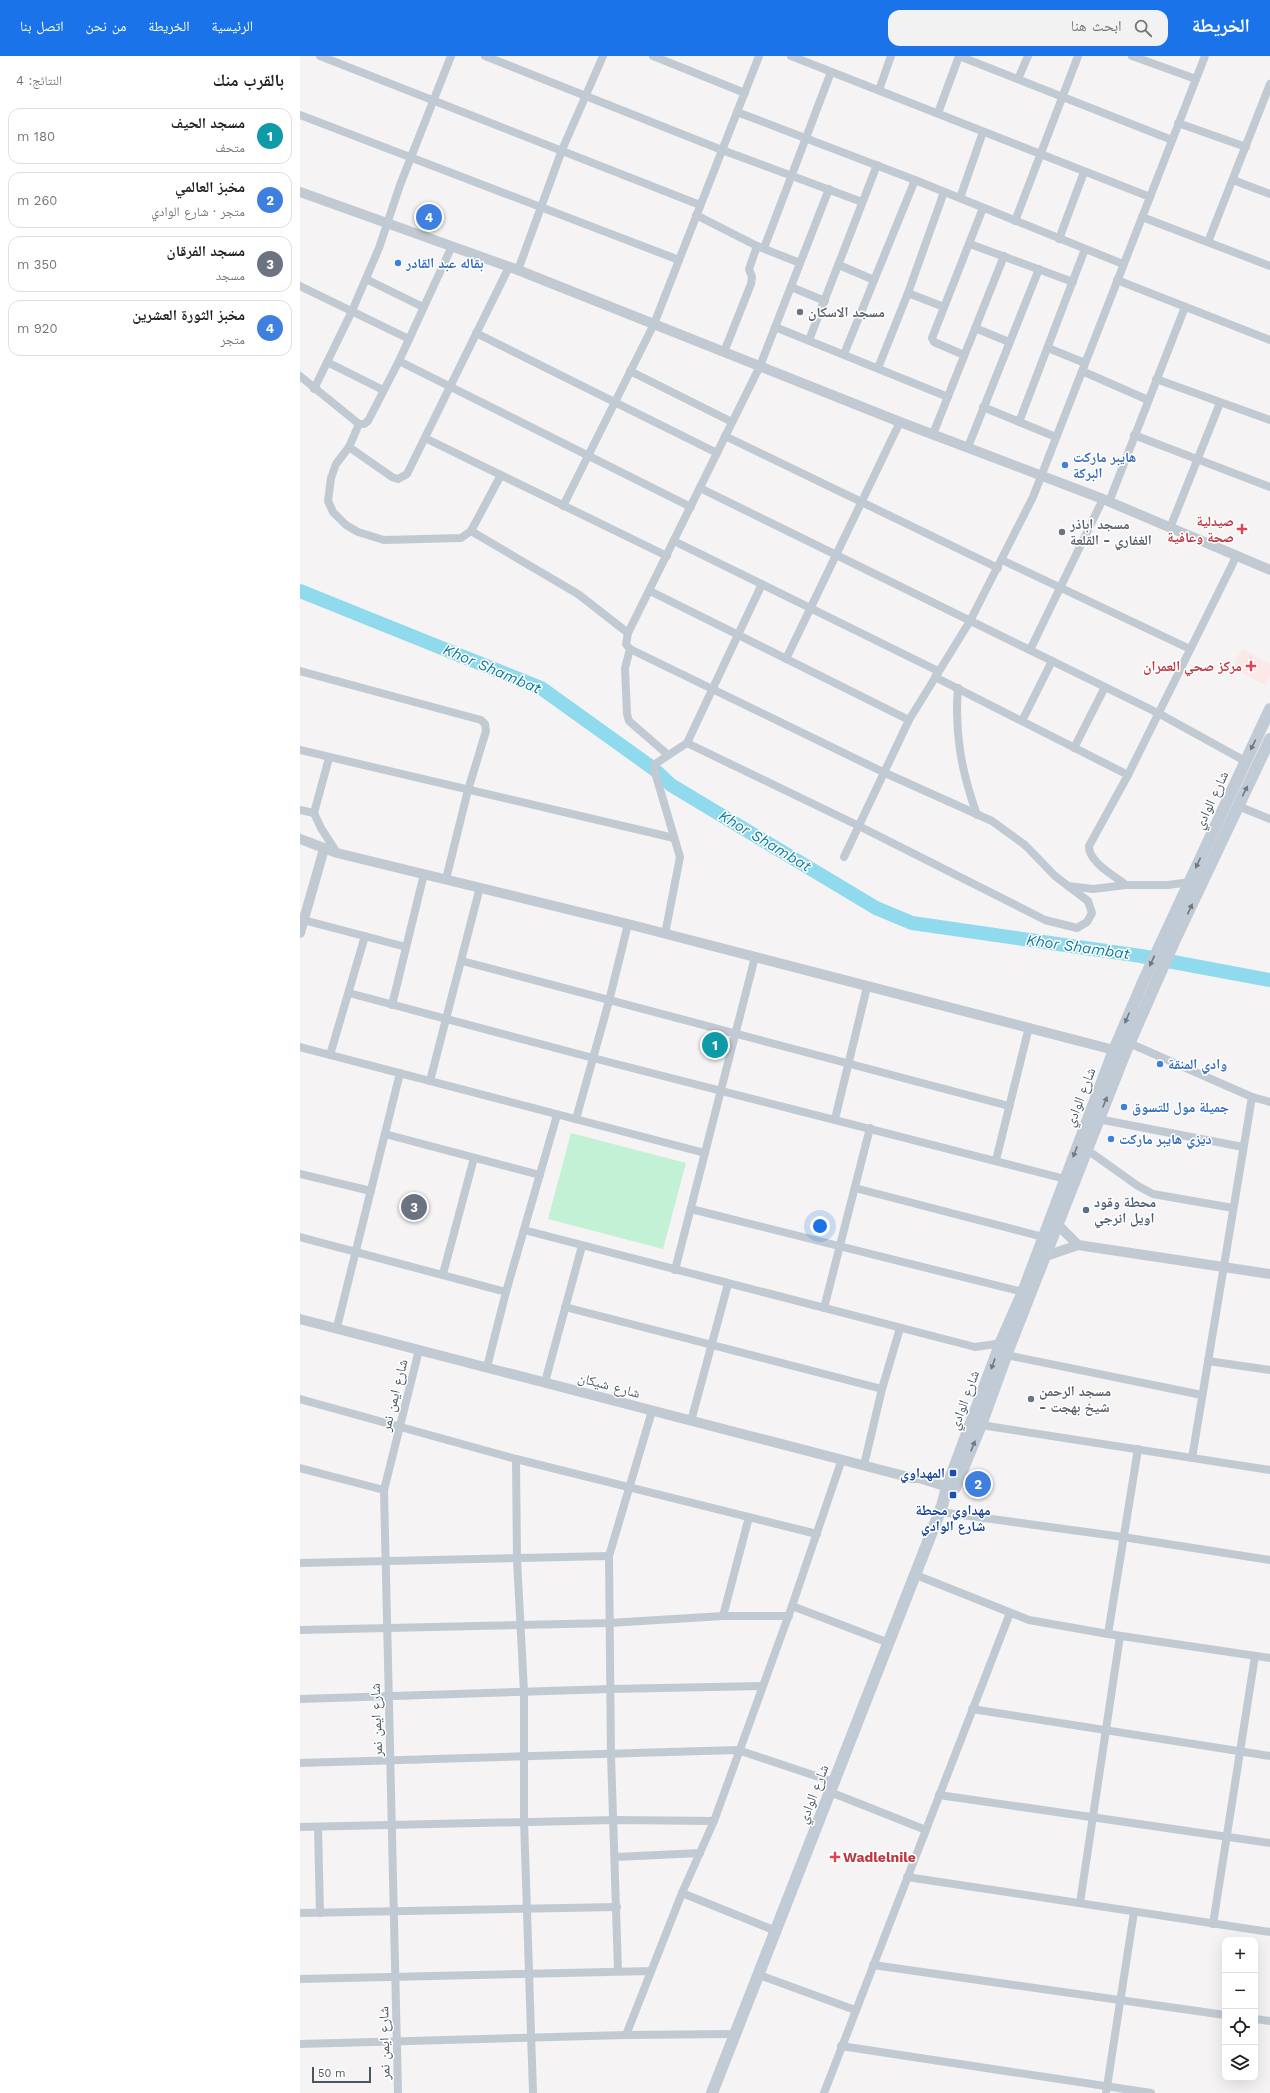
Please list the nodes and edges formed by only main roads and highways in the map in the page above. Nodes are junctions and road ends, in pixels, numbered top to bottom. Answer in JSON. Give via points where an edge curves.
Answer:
{"nodes":[{"id":1,"x":1270,"y":709,"type":"edge"},
{"id":2,"x":1270,"y":739,"type":"edge"},
{"id":3,"x":1168,"y":942,"type":"junction"},
{"id":4,"x":1148,"y":984,"type":"junction"},
{"id":5,"x":1005,"y":1347,"type":"junction"},
{"id":6,"x":950,"y":1491,"type":"junction"},
{"id":7,"x":712,"y":2093,"type":"edge"}],
"edges":[{"from":1,"to":3,"type":"main road","name":"شارع الوادي","one_way":true,"via":[[1190,882]]},
{"from":3,"to":2,"type":"main road","name":"شارع الوادي","one_way":true},
{"from":3,"to":4,"type":"main road","name":"شارع الوادي"},
{"from":5,"to":4,"type":"main road","name":"شارع الوادي","one_way":true,"via":[[1046,1256],[1129,1043]]},
{"from":4,"to":5,"type":"main road","name":"شارع الوادي","one_way":true,"via":[[1114,1050],[1022,1292]]},
{"from":5,"to":6,"type":"main road","name":"شارع الوادي","one_way":true},
{"from":6,"to":5,"type":"main road","name":"شارع الوادي","one_way":true,"via":[[981,1425]]},
{"from":6,"to":7,"type":"main road","name":"شارع الوادي"}]}
